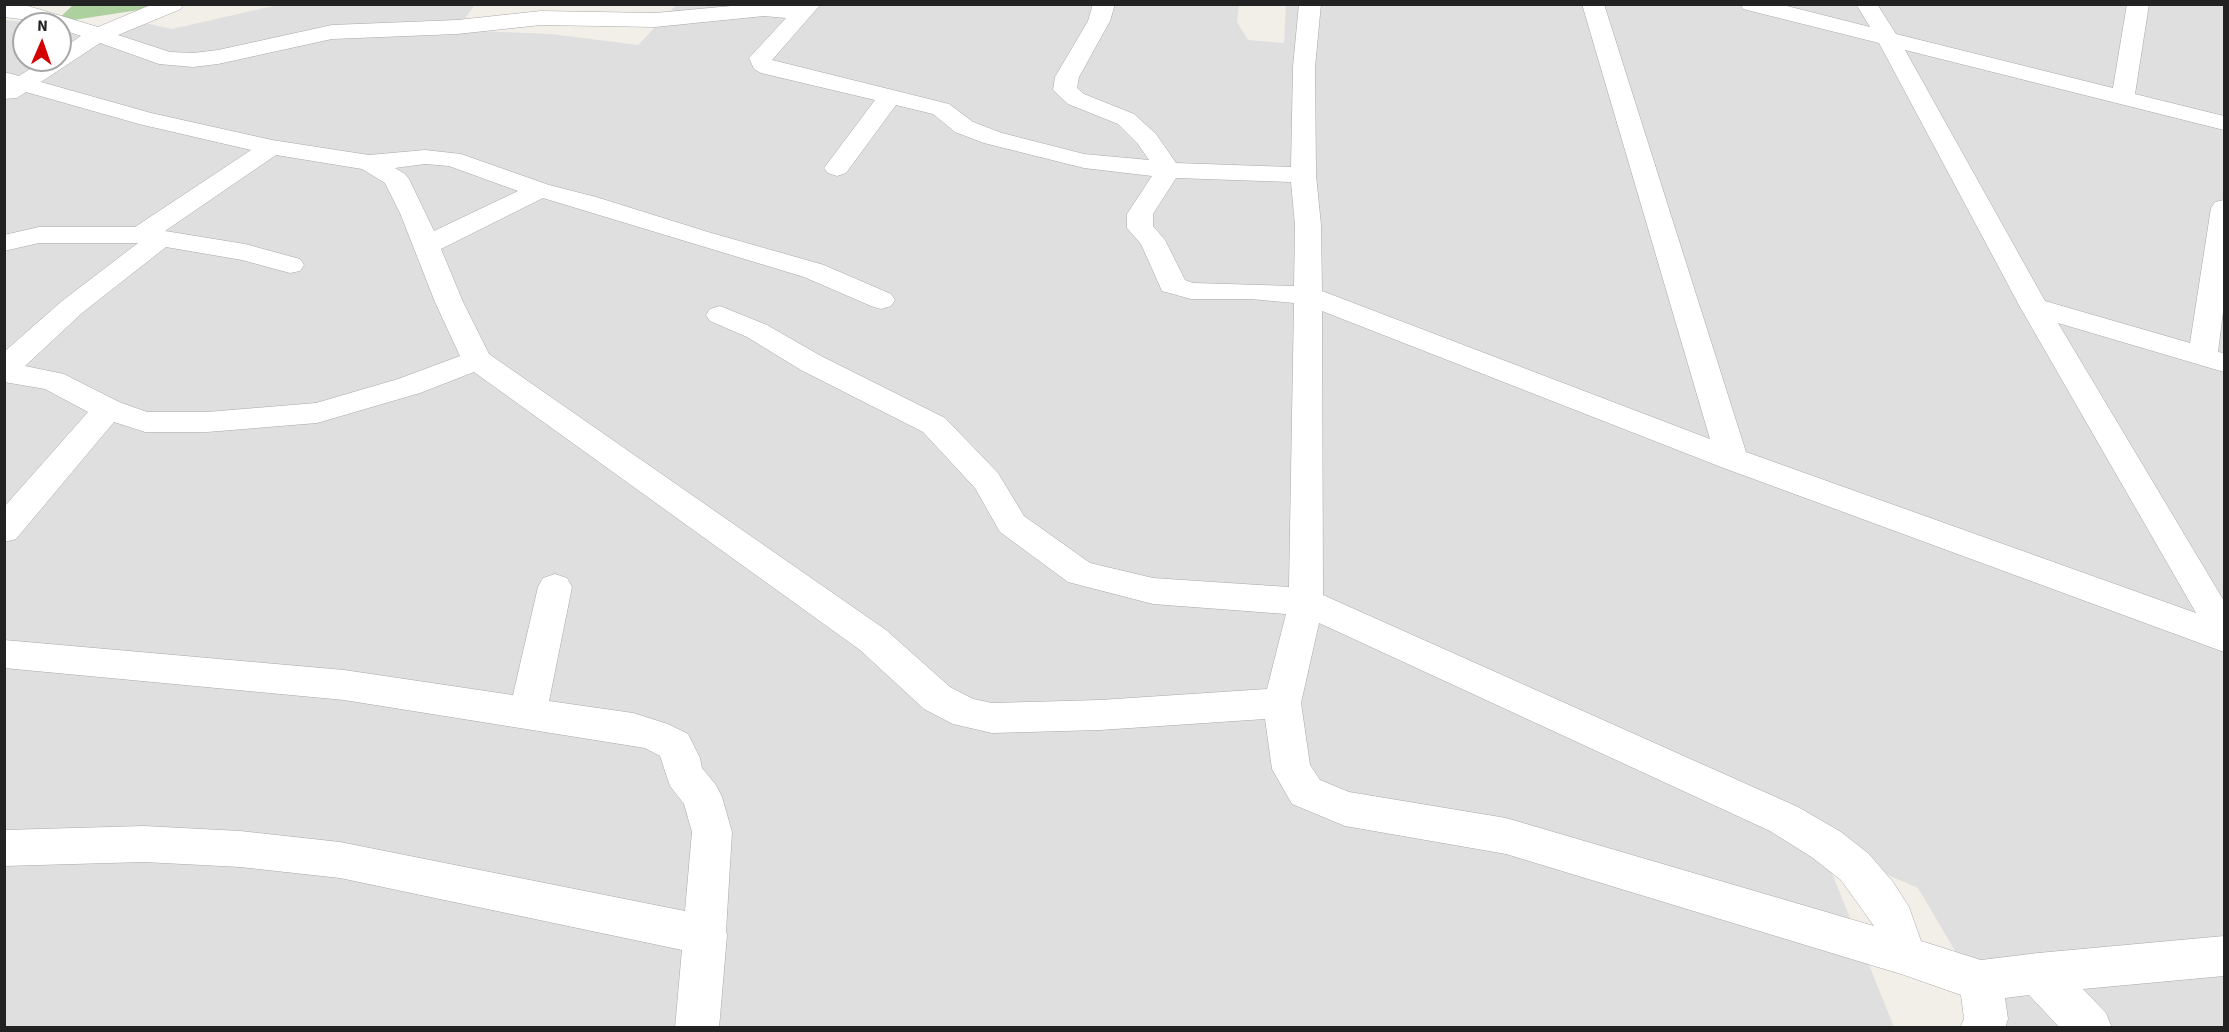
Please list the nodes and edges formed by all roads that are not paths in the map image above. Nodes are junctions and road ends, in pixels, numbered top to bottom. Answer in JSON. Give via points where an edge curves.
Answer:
{"nodes":[{"id":1,"x":168,"y":4,"type":"edge"},
{"id":2,"x":173,"y":4,"type":"edge"},
{"id":3,"x":1104,"y":4,"type":"edge"},
{"id":4,"x":1310,"y":4,"type":"edge"},
{"id":5,"x":1593,"y":4,"type":"edge"},
{"id":6,"x":1751,"y":4,"type":"edge"},
{"id":7,"x":1866,"y":4,"type":"edge"},
{"id":8,"x":2138,"y":4,"type":"edge"},
{"id":9,"x":807,"y":8,"type":"edge"},
{"id":10,"x":112,"y":9,"type":"dead end"},
{"id":11,"x":89,"y":10,"type":"dead end"},
{"id":12,"x":4,"y":11,"type":"edge"},
{"id":13,"x":36,"y":11,"type":"edge"},
{"id":14,"x":98,"y":35,"type":"junction"},
{"id":15,"x":1889,"y":40,"type":"junction"},
{"id":16,"x":10,"y":87,"type":"edge"},
{"id":17,"x":2123,"y":96,"type":"junction"},
{"id":18,"x":890,"y":97,"type":"junction"},
{"id":19,"x":2224,"y":123,"type":"edge"},
{"id":20,"x":272,"y":147,"type":"junction"},
{"id":21,"x":369,"y":164,"type":"junction"},
{"id":22,"x":837,"y":168,"type":"dead end"},
{"id":23,"x":1168,"y":170,"type":"junction"},
{"id":24,"x":1303,"y":175,"type":"junction"},
{"id":25,"x":540,"y":190,"type":"junction"},
{"id":26,"x":2224,"y":208,"type":"edge"},
{"id":27,"x":151,"y":237,"type":"junction"},
{"id":28,"x":4,"y":243,"type":"edge"},
{"id":29,"x":425,"y":246,"type":"junction"},
{"id":30,"x":290,"y":265,"type":"dead end"},
{"id":31,"x":1306,"y":295,"type":"junction"},
{"id":32,"x":881,"y":300,"type":"dead end"},
{"id":33,"x":2034,"y":307,"type":"junction"},
{"id":34,"x":720,"y":315,"type":"dead end"},
{"id":35,"x":2214,"y":359,"type":"edge"},
{"id":36,"x":477,"y":360,"type":"junction"},
{"id":37,"x":4,"y":371,"type":"edge"},
{"id":38,"x":108,"y":409,"type":"junction"},
{"id":39,"x":1732,"y":459,"type":"junction"},
{"id":40,"x":4,"y":530,"type":"edge"},
{"id":41,"x":555,"y":587,"type":"dead end"},
{"id":42,"x":1306,"y":602,"type":"junction"},
{"id":43,"x":2224,"y":631,"type":"edge"},
{"id":44,"x":2224,"y":638,"type":"edge"},
{"id":45,"x":4,"y":654,"type":"edge"},
{"id":46,"x":1282,"y":703,"type":"junction"},
{"id":47,"x":528,"y":712,"type":"junction"},
{"id":48,"x":4,"y":848,"type":"edge"},
{"id":49,"x":706,"y":935,"type":"junction"},
{"id":50,"x":1904,"y":955,"type":"junction"},
{"id":51,"x":2224,"y":956,"type":"edge"},
{"id":52,"x":2038,"y":973,"type":"junction"},
{"id":53,"x":1981,"y":981,"type":"junction"},
{"id":54,"x":697,"y":1028,"type":"edge"},
{"id":55,"x":1982,"y":1028,"type":"edge"},
{"id":56,"x":2090,"y":1028,"type":"edge"}],
"edges":[{"from":1,"to":10,"type":"street"},
{"from":2,"to":14,"type":"street"},
{"from":3,"to":23,"type":"street","via":[[1099,21],[1067,77],[1065,90],[1076,99],[1126,119],[1147,139]]},
{"from":4,"to":24,"type":"street","via":[[1304,67]]},
{"from":5,"to":39,"type":"street"},
{"from":6,"to":15,"type":"street"},
{"from":7,"to":15,"type":"street"},
{"from":8,"to":17,"type":"street"},
{"from":9,"to":14,"type":"street","via":[[655,20],[541,18],[457,27],[342,31],[193,60],[167,59]]},
{"from":9,"to":18,"type":"street","via":[[760,58],[762,64]]},
{"from":11,"to":13,"type":"street"},
{"from":12,"to":13,"type":"street"},
{"from":13,"to":14,"type":"street"},
{"from":14,"to":16,"type":"street"},
{"from":15,"to":17,"type":"street"},
{"from":15,"to":33,"type":"street"},
{"from":16,"to":20,"type":"street"},
{"from":17,"to":19,"type":"street"},
{"from":18,"to":22,"type":"street"},
{"from":18,"to":23,"type":"street","via":[[941,109],[964,127],[1040,151],[1084,161]]},
{"from":20,"to":21,"type":"street"},
{"from":20,"to":27,"type":"street"},
{"from":21,"to":25,"type":"street","via":[[425,157],[452,159]]},
{"from":21,"to":29,"type":"street","via":[[396,179]]},
{"from":23,"to":24,"type":"street"},
{"from":23,"to":31,"type":"street","via":[[1140,214],[1140,228],[1152,240],[1172,285],[1191,291]]},
{"from":24,"to":31,"type":"street","via":[[1308,225]]},
{"from":25,"to":29,"type":"street"},
{"from":25,"to":32,"type":"street","via":[[814,271]]},
{"from":26,"to":35,"type":"street"},
{"from":27,"to":28,"type":"street","via":[[39,235]]},
{"from":27,"to":30,"type":"street","via":[[245,252]]},
{"from":27,"to":37,"type":"street"},
{"from":29,"to":36,"type":"street"},
{"from":31,"to":39,"type":"street"},
{"from":31,"to":42,"type":"street"},
{"from":33,"to":35,"type":"street"},
{"from":33,"to":43,"type":"street"},
{"from":34,"to":42,"type":"street","via":[[934,425],[987,481],[1012,524],[1080,573],[1153,591]]},
{"from":36,"to":38,"type":"street","via":[[409,386],[317,413],[207,422],[145,422]]},
{"from":36,"to":46,"type":"street","via":[[873,640],[938,698],[966,713],[992,718],[1064,716]]},
{"from":37,"to":38,"type":"street","via":[[53,381]]},
{"from":38,"to":40,"type":"street"},
{"from":39,"to":44,"type":"street"},
{"from":41,"to":47,"type":"street"},
{"from":42,"to":46,"type":"street"},
{"from":42,"to":50,"type":"street","via":[[1806,831],[1855,867],[1878,895],[1894,921]]},
{"from":45,"to":47,"type":"street","via":[[344,685]]},
{"from":46,"to":50,"type":"street","via":[[1291,769],[1306,792],[1345,809],[1506,836]]},
{"from":47,"to":49,"type":"street","via":[[633,729],[674,745],[684,774],[702,796],[712,832]]},
{"from":48,"to":49,"type":"street","via":[[144,844],[340,860]]},
{"from":49,"to":54,"type":"street"},
{"from":50,"to":53,"type":"street"},
{"from":51,"to":52,"type":"street"},
{"from":52,"to":53,"type":"street"},
{"from":52,"to":56,"type":"street"},
{"from":53,"to":55,"type":"street","via":[[1986,1019]]}]}
